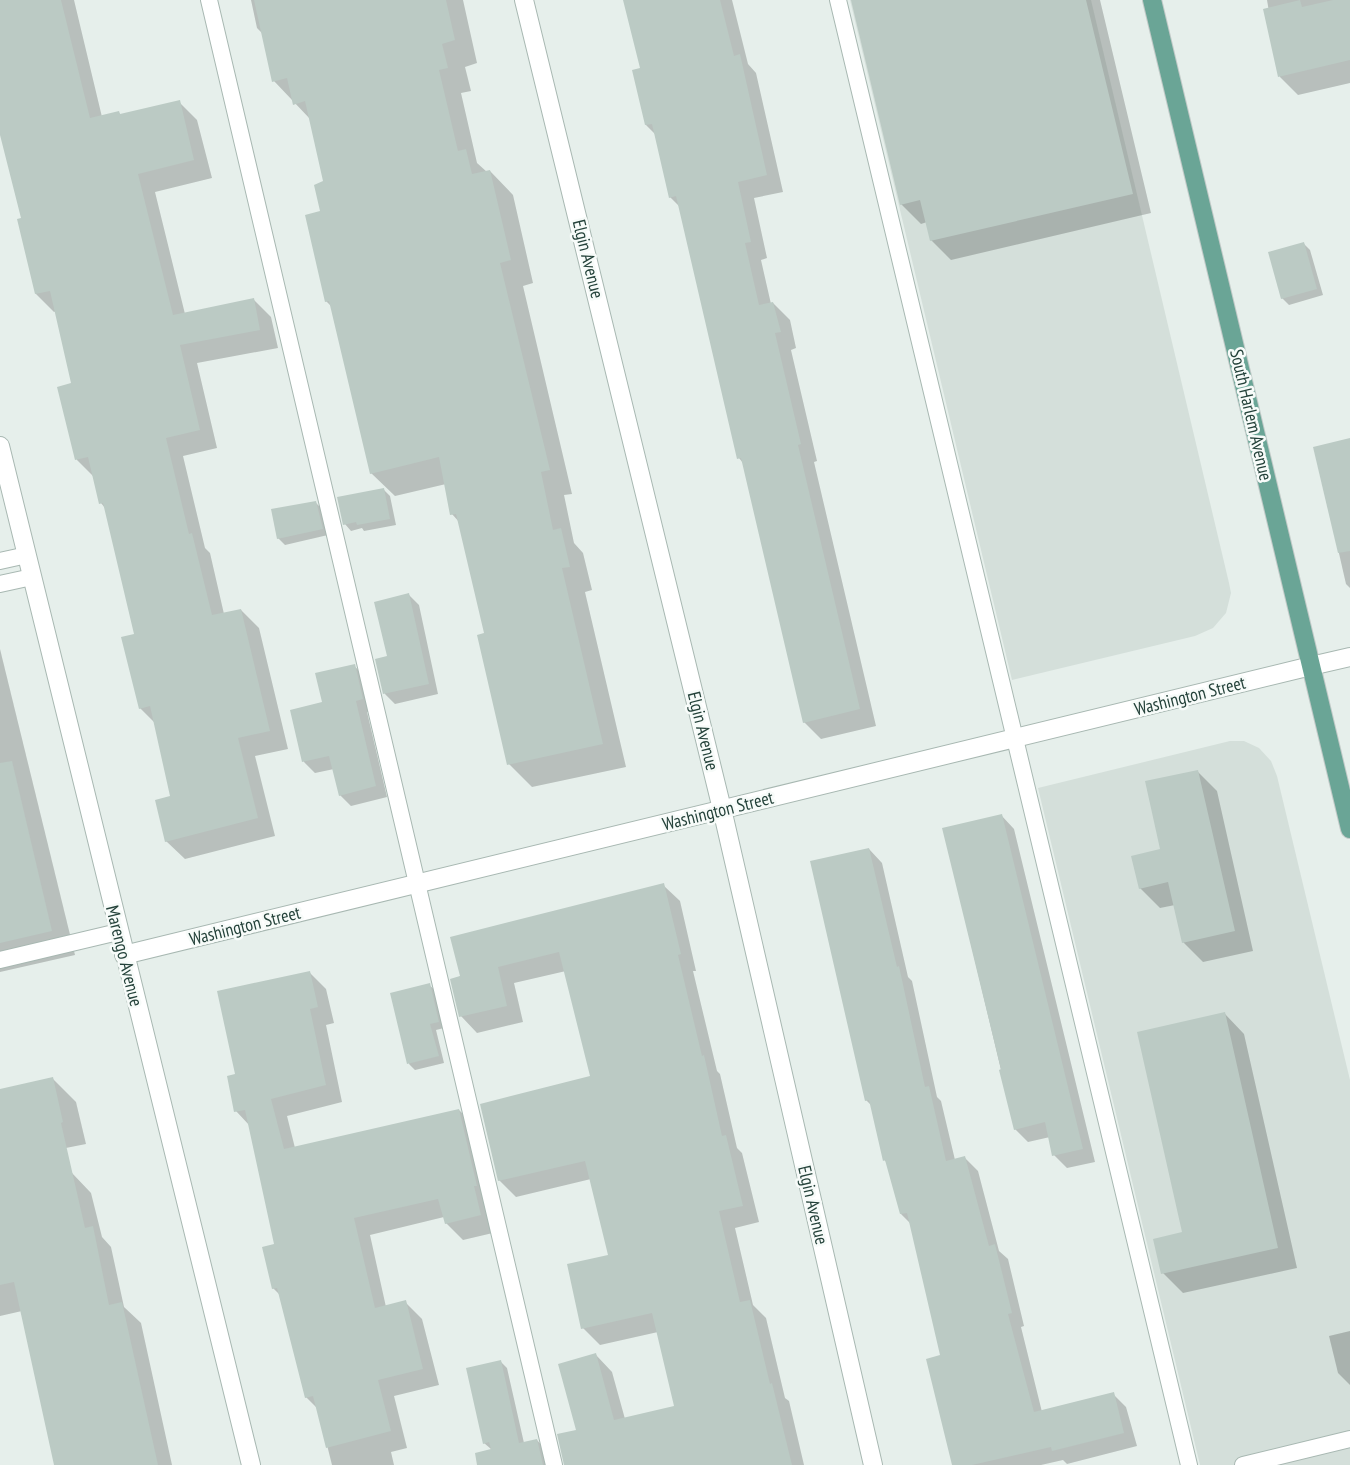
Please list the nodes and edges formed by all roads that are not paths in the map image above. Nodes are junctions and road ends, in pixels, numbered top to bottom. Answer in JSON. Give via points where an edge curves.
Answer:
{"nodes":[{"id":1,"x":209,"y":0,"type":"edge"},
{"id":2,"x":524,"y":0,"type":"edge"},
{"id":3,"x":838,"y":0,"type":"edge"},
{"id":4,"x":1152,"y":0,"type":"edge"},
{"id":5,"x":0,"y":446,"type":"edge"},
{"id":6,"x":27,"y":555,"type":"junction"},
{"id":7,"x":0,"y":561,"type":"edge"},
{"id":8,"x":32,"y":577,"type":"junction"},
{"id":9,"x":0,"y":584,"type":"edge"},
{"id":10,"x":1350,"y":657,"type":"edge"},
{"id":11,"x":1311,"y":666,"type":"junction"},
{"id":12,"x":1015,"y":738,"type":"junction"},
{"id":13,"x":722,"y":810,"type":"junction"},
{"id":14,"x":1350,"y":829,"type":"edge"},
{"id":15,"x":417,"y":884,"type":"junction"},
{"id":16,"x":118,"y":932,"type":"junction"},
{"id":17,"x":124,"y":955,"type":"junction"},
{"id":18,"x":0,"y":960,"type":"edge"},
{"id":19,"x":1350,"y":1439,"type":"edge"},
{"id":20,"x":251,"y":1465,"type":"edge"},
{"id":21,"x":554,"y":1465,"type":"edge"},
{"id":22,"x":873,"y":1465,"type":"edge"},
{"id":23,"x":1189,"y":1465,"type":"edge"},
{"id":24,"x":1243,"y":1465,"type":"edge"}],
"edges":[{"from":1,"to":15,"type":"lane"},
{"from":2,"to":13,"type":"street","name":"Elgin Avenue"},
{"from":3,"to":12,"type":"lane"},
{"from":4,"to":11,"type":"main road","name":"South Harlem Avenue"},
{"from":5,"to":6,"type":"street","name":"Marengo Avenue"},
{"from":6,"to":7,"type":"lane"},
{"from":6,"to":8,"type":"street","name":"Marengo Avenue"},
{"from":8,"to":9,"type":"lane"},
{"from":8,"to":16,"type":"street","name":"Marengo Avenue"},
{"from":10,"to":11,"type":"street","name":"Washington Street"},
{"from":11,"to":12,"type":"street","name":"Washington Street"},
{"from":11,"to":14,"type":"main road","name":"South Harlem Avenue"},
{"from":12,"to":13,"type":"street","name":"Washington Street"},
{"from":12,"to":23,"type":"lane"},
{"from":13,"to":15,"type":"street","name":"Washington Street"},
{"from":13,"to":22,"type":"street","name":"Elgin Avenue"},
{"from":15,"to":17,"type":"street","name":"Washington Street"},
{"from":15,"to":21,"type":"lane"},
{"from":16,"to":17,"type":"street","name":"Marengo Avenue"},
{"from":16,"to":18,"type":"lane"},
{"from":17,"to":20,"type":"street","name":"Marengo Avenue"},
{"from":19,"to":24,"type":"lane"}]}
